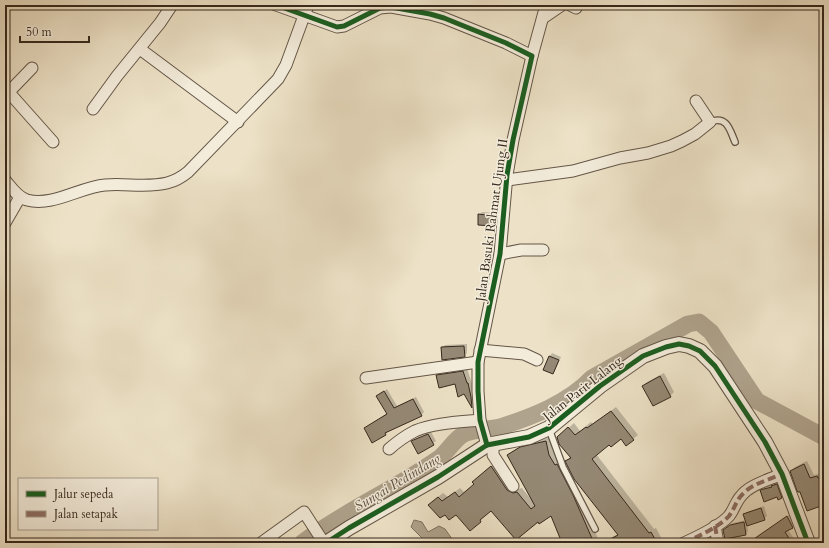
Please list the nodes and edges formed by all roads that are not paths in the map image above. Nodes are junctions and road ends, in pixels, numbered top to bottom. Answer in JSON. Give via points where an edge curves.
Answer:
{"nodes":[{"id":1,"x":172,"y":5,"type":"edge"},
{"id":2,"x":276,"y":5,"type":"edge"},
{"id":3,"x":546,"y":5,"type":"edge"},
{"id":4,"x":562,"y":5,"type":"edge"},
{"id":5,"x":432,"y":9,"type":"edge"},
{"id":6,"x":306,"y":10,"type":"edge"},
{"id":7,"x":543,"y":18,"type":"junction"},
{"id":8,"x":140,"y":48,"type":"junction"},
{"id":9,"x":532,"y":56,"type":"junction"},
{"id":10,"x":32,"y":68,"type":"dead end"},
{"id":11,"x":6,"y":92,"type":"edge"},
{"id":12,"x":696,"y":101,"type":"dead end"},
{"id":13,"x":93,"y":109,"type":"dead end"},
{"id":14,"x":238,"y":122,"type":"junction"},
{"id":15,"x":710,"y":122,"type":"junction"},
{"id":16,"x":53,"y":142,"type":"dead end"},
{"id":17,"x":735,"y":142,"type":"dead end"},
{"id":18,"x":5,"y":180,"type":"edge"},
{"id":19,"x":507,"y":180,"type":"junction"},
{"id":20,"x":20,"y":197,"type":"junction"},
{"id":21,"x":5,"y":223,"type":"edge"},
{"id":22,"x":543,"y":250,"type":"dead end"},
{"id":23,"x":500,"y":254,"type":"junction"},
{"id":24,"x":480,"y":350,"type":"junction"},
{"id":25,"x":537,"y":360,"type":"dead end"},
{"id":26,"x":478,"y":362,"type":"junction"},
{"id":27,"x":366,"y":378,"type":"dead end"},
{"id":28,"x":549,"y":428,"type":"junction"},
{"id":29,"x":485,"y":433,"type":"junction"},
{"id":30,"x":389,"y":449,"type":"dead end"},
{"id":31,"x":782,"y":474,"type":"junction"},
{"id":32,"x":513,"y":486,"type":"dead end"},
{"id":33,"x":715,"y":526,"type":"junction"},
{"id":34,"x":595,"y":529,"type":"dead end"},
{"id":35,"x":323,"y":541,"type":"edge"},
{"id":36,"x":261,"y":543,"type":"edge"},
{"id":37,"x":684,"y":543,"type":"edge"},
{"id":38,"x":718,"y":543,"type":"edge"},
{"id":39,"x":808,"y":543,"type":"edge"}],
"edges":[{"from":1,"to":8,"type":"street"},
{"from":2,"to":6,"type":"street"},
{"from":3,"to":7,"type":"street","name":"Jalan Basuki Rahmat Ujung II"},
{"from":4,"to":7,"type":"street"},
{"from":5,"to":6,"type":"street","via":[[386,6],[337,27]]},
{"from":5,"to":9,"type":"street","via":[[444,18]]},
{"from":6,"to":14,"type":"street","via":[[286,65],[278,79]]},
{"from":7,"to":9,"type":"street","name":"Jalan Basuki Rahmat Ujung II"},
{"from":8,"to":13,"type":"street"},
{"from":8,"to":14,"type":"street"},
{"from":9,"to":19,"type":"street","name":"Jalan Basuki Rahmat Ujung II","via":[[513,140]]},
{"from":10,"to":11,"type":"street"},
{"from":11,"to":16,"type":"street"},
{"from":12,"to":15,"type":"street"},
{"from":14,"to":20,"type":"street","via":[[188,172],[173,182],[158,185],[104,185],[52,200],[36,201]]},
{"from":15,"to":17,"type":"lane","via":[[719,119],[723,121]]},
{"from":15,"to":19,"type":"street","via":[[682,141],[648,153],[572,171]]},
{"from":18,"to":20,"type":"street"},
{"from":19,"to":23,"type":"street","name":"Jalan Basuki Rahmat Ujung II"},
{"from":20,"to":21,"type":"street"},
{"from":22,"to":23,"type":"street","via":[[521,250]]},
{"from":23,"to":24,"type":"street","name":"Jalan Basuki Rahmat Ujung II"},
{"from":24,"to":25,"type":"street","via":[[524,354]]},
{"from":24,"to":26,"type":"street","name":"Jalan Basuki Rahmat Ujung II"},
{"from":26,"to":27,"type":"street"},
{"from":26,"to":29,"type":"street","name":"Jalan Basuki Rahmat Ujung II","via":[[478,391]]},
{"from":28,"to":29,"type":"street","name":"Jalan Parit Lalang","via":[[529,437]]},
{"from":28,"to":31,"type":"street","name":"Jalan Parit Lalang","via":[[600,386],[643,356],[679,344],[700,351],[715,366],[765,442]]},
{"from":28,"to":34,"type":"lane","via":[[563,467]]},
{"from":29,"to":30,"type":"street","via":[[430,427],[405,436]]},
{"from":29,"to":32,"type":"street","name":"Jalan Basuki Rahmat Ujung II","via":[[493,455]]},
{"from":29,"to":35,"type":"street","name":"Jalan Parit Lalang","via":[[438,476]]},
{"from":31,"to":33,"type":"street","via":[[748,489],[736,501],[729,515]]},
{"from":31,"to":39,"type":"street","name":"Jalan Parit Lalang"},
{"from":33,"to":37,"type":"street"},
{"from":33,"to":38,"type":"street"},
{"from":35,"to":36,"type":"street","via":[[304,512]]}]}
